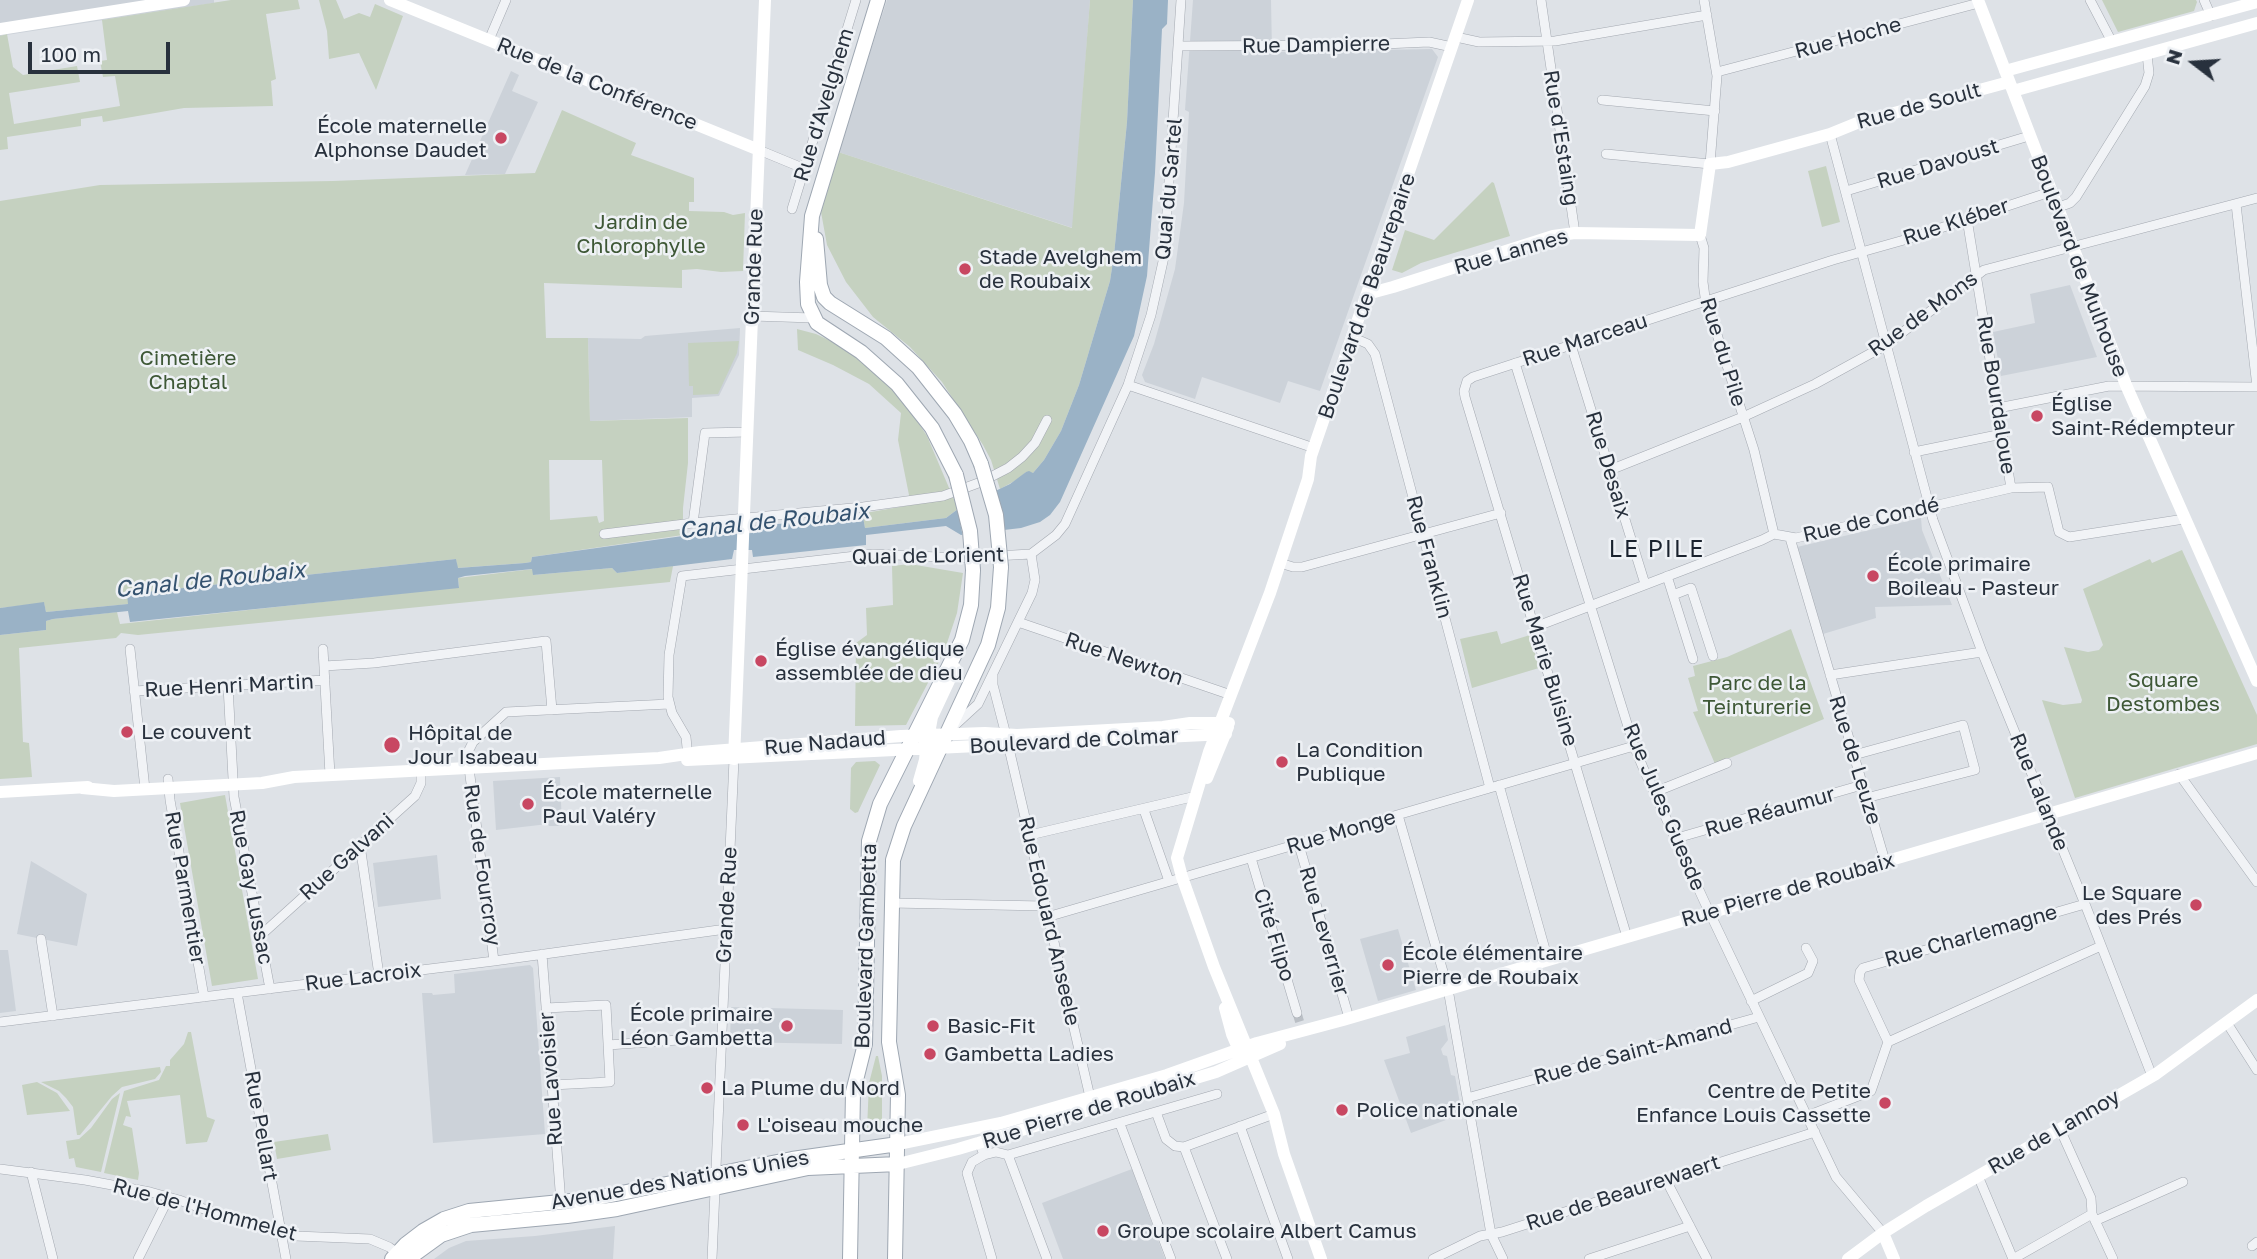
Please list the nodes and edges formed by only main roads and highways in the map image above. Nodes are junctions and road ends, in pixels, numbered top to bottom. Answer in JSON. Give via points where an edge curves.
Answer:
{"nodes":[{"id":1,"x":878,"y":0,"type":"edge"},
{"id":2,"x":818,"y":197,"type":"junction"},
{"id":3,"x":933,"y":743,"type":"junction"},
{"id":4,"x":898,"y":1144,"type":"junction"},
{"id":5,"x":852,"y":1159,"type":"junction"},
{"id":6,"x":898,"y":1164,"type":"junction"},
{"id":7,"x":716,"y":1181,"type":"junction"},
{"id":8,"x":401,"y":1257,"type":"edge"},
{"id":9,"x":850,"y":1259,"type":"edge"},
{"id":10,"x":895,"y":1259,"type":"edge"}],
"edges":[{"from":1,"to":2,"type":"main road"},
{"from":2,"to":3,"type":"main road","name":"Boulevard Gambetta","bridge":true,"via":[[815,222],[820,285],[827,300],[886,338],[924,373],[971,441],[996,515],[1000,595],[991,637],[981,664]]},
{"from":2,"to":3,"type":"main road","name":"Boulevard Gambetta","bridge":true,"via":[[810,227],[807,286],[813,318],[875,363],[932,428],[956,475],[970,531],[971,605],[962,640],[915,736]]},
{"from":3,"to":4,"type":"main road","name":"Boulevard Gambetta","via":[[892,866],[889,1042],[898,1091]]},
{"from":3,"to":5,"type":"main road","name":"Boulevard Gambetta","via":[[880,804],[869,841],[865,1044],[853,1092]]},
{"from":4,"to":5,"type":"main road","name":"Avenue des Nations Unies"},
{"from":4,"to":6,"type":"main road","name":"Boulevard Gambetta"},
{"from":5,"to":6,"type":"main road","name":"Rue Pierre de Roubaix"},
{"from":5,"to":7,"type":"main road","name":"Avenue des Nations Unies"},
{"from":5,"to":9,"type":"main road","name":"Boulevard Gambetta"},
{"from":6,"to":10,"type":"main road","name":"Boulevard Gambetta"},
{"from":7,"to":8,"type":"main road","name":"Avenue des Nations Unies","via":[[617,1209],[471,1224]]},
{"from":7,"to":8,"type":"main road","name":"Avenue des Nations Unies","via":[[456,1214],[423,1231]]}]}
